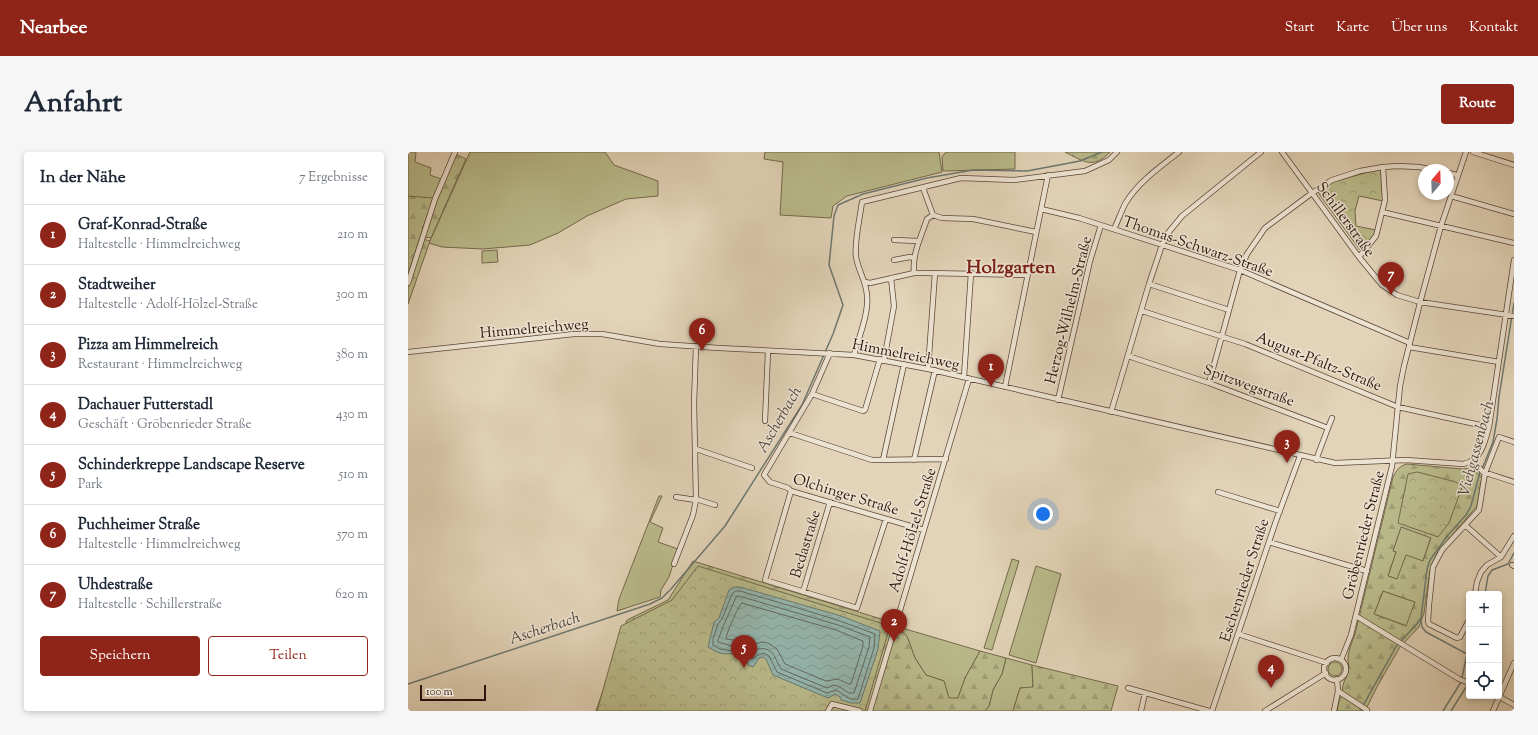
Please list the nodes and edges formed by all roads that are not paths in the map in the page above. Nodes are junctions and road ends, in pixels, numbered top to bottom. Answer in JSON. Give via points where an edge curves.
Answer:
{"nodes":[{"id":1,"x":455,"y":152,"type":"edge"},
{"id":2,"x":1117,"y":152,"type":"edge"},
{"id":3,"x":1179,"y":152,"type":"edge"},
{"id":4,"x":1262,"y":152,"type":"edge"},
{"id":5,"x":1282,"y":152,"type":"edge"},
{"id":6,"x":1466,"y":152,"type":"edge"},
{"id":7,"x":1473,"y":152,"type":"edge"},
{"id":8,"x":1514,"y":165,"type":"edge"},
{"id":9,"x":1383,"y":167,"type":"junction"},
{"id":10,"x":1418,"y":167,"type":"edge"},
{"id":11,"x":1048,"y":175,"type":"junction"},
{"id":12,"x":1454,"y":175,"type":"edge"},
{"id":13,"x":1457,"y":176,"type":"junction"},
{"id":14,"x":1454,"y":186,"type":"edge"},
{"id":15,"x":923,"y":188,"type":"junction"},
{"id":16,"x":1312,"y":193,"type":"junction"},
{"id":17,"x":1454,"y":197,"type":"edge"},
{"id":18,"x":1450,"y":200,"type":"edge"},
{"id":19,"x":1041,"y":209,"type":"junction"},
{"id":20,"x":1382,"y":212,"type":"junction"},
{"id":21,"x":1514,"y":214,"type":"edge"},
{"id":22,"x":933,"y":215,"type":"junction"},
{"id":23,"x":1101,"y":225,"type":"junction"},
{"id":24,"x":1442,"y":226,"type":"junction"},
{"id":25,"x":1114,"y":229,"type":"junction"},
{"id":26,"x":1036,"y":232,"type":"junction"},
{"id":27,"x":894,"y":240,"type":"dead end"},
{"id":28,"x":919,"y":241,"type":"junction"},
{"id":29,"x":1514,"y":243,"type":"edge"},
{"id":30,"x":1162,"y":245,"type":"junction"},
{"id":31,"x":1358,"y":257,"type":"junction"},
{"id":32,"x":914,"y":258,"type":"junction"},
{"id":33,"x":894,"y":260,"type":"dead end"},
{"id":34,"x":1514,"y":260,"type":"edge"},
{"id":35,"x":1240,"y":270,"type":"junction"},
{"id":36,"x":935,"y":272,"type":"junction"},
{"id":37,"x":914,"y":273,"type":"junction"},
{"id":38,"x":971,"y":273,"type":"junction"},
{"id":39,"x":1027,"y":275,"type":"junction"},
{"id":40,"x":891,"y":278,"type":"junction"},
{"id":41,"x":865,"y":282,"type":"junction"},
{"id":42,"x":408,"y":283,"type":"edge"},
{"id":43,"x":1149,"y":284,"type":"junction"},
{"id":44,"x":1420,"y":302,"type":"junction"},
{"id":45,"x":1142,"y":310,"type":"junction"},
{"id":46,"x":1229,"y":310,"type":"junction"},
{"id":47,"x":1507,"y":315,"type":"junction"},
{"id":48,"x":1514,"y":316,"type":"edge"},
{"id":49,"x":1221,"y":336,"type":"junction"},
{"id":50,"x":1409,"y":345,"type":"junction"},
{"id":51,"x":696,"y":346,"type":"junction"},
{"id":52,"x":768,"y":350,"type":"junction"},
{"id":53,"x":408,"y":352,"type":"edge"},
{"id":54,"x":828,"y":353,"type":"junction"},
{"id":55,"x":854,"y":355,"type":"junction"},
{"id":56,"x":1128,"y":356,"type":"junction"},
{"id":57,"x":882,"y":359,"type":"junction"},
{"id":58,"x":1499,"y":362,"type":"junction"},
{"id":59,"x":904,"y":364,"type":"junction"},
{"id":60,"x":928,"y":369,"type":"junction"},
{"id":61,"x":935,"y":370,"type":"junction"},
{"id":62,"x":966,"y":378,"type":"junction"},
{"id":63,"x":1209,"y":383,"type":"junction"},
{"id":64,"x":1005,"y":387,"type":"junction"},
{"id":65,"x":812,"y":394,"type":"junction"},
{"id":66,"x":1058,"y":400,"type":"junction"},
{"id":67,"x":1398,"y":407,"type":"junction"},
{"id":68,"x":1111,"y":412,"type":"junction"},
{"id":69,"x":1332,"y":418,"type":"dead end"},
{"id":70,"x":765,"y":420,"type":"dead end"},
{"id":71,"x":1489,"y":427,"type":"junction"},
{"id":72,"x":1328,"y":428,"type":"junction"},
{"id":73,"x":790,"y":433,"type":"junction"},
{"id":74,"x":1514,"y":442,"type":"edge"},
{"id":75,"x":696,"y":449,"type":"junction"},
{"id":76,"x":1300,"y":456,"type":"junction"},
{"id":77,"x":946,"y":459,"type":"junction"},
{"id":78,"x":884,"y":460,"type":"junction"},
{"id":79,"x":914,"y":460,"type":"junction"},
{"id":80,"x":1316,"y":460,"type":"junction"},
{"id":81,"x":1404,"y":460,"type":"junction"},
{"id":82,"x":1393,"y":461,"type":"junction"},
{"id":83,"x":1473,"y":461,"type":"junction"},
{"id":84,"x":752,"y":468,"type":"dead end"},
{"id":85,"x":1482,"y":471,"type":"junction"},
{"id":86,"x":1391,"y":472,"type":"junction"},
{"id":87,"x":1514,"y":482,"type":"edge"},
{"id":88,"x":791,"y":491,"type":"junction"},
{"id":89,"x":1218,"y":492,"type":"dead end"},
{"id":90,"x":676,"y":497,"type":"dead end"},
{"id":91,"x":696,"y":499,"type":"junction"},
{"id":92,"x":830,"y":502,"type":"junction"},
{"id":93,"x":715,"y":505,"type":"dead end"},
{"id":94,"x":1280,"y":511,"type":"junction"},
{"id":95,"x":886,"y":519,"type":"junction"},
{"id":96,"x":1465,"y":525,"type":"junction"},
{"id":97,"x":924,"y":530,"type":"junction"},
{"id":98,"x":1514,"y":536,"type":"edge"},
{"id":99,"x":1269,"y":542,"type":"junction"},
{"id":100,"x":1500,"y":557,"type":"junction"},
{"id":101,"x":674,"y":564,"type":"dead end"},
{"id":102,"x":1367,"y":571,"type":"junction"},
{"id":103,"x":1476,"y":591,"type":"edge"},
{"id":104,"x":803,"y":592,"type":"junction"},
{"id":105,"x":1356,"y":616,"type":"junction"},
{"id":106,"x":1466,"y":626,"type":"edge"},
{"id":107,"x":1238,"y":634,"type":"junction"},
{"id":108,"x":1341,"y":660,"type":"junction"},
{"id":109,"x":1327,"y":663,"type":"junction"},
{"id":110,"x":1514,"y":663,"type":"edge"},
{"id":111,"x":1326,"y":674,"type":"junction"},
{"id":112,"x":1337,"y":679,"type":"junction"},
{"id":113,"x":1466,"y":682,"type":"edge"},
{"id":114,"x":1128,"y":688,"type":"dead end"},
{"id":115,"x":1502,"y":688,"type":"edge"},
{"id":116,"x":1338,"y":691,"type":"junction"},
{"id":117,"x":1145,"y":693,"type":"junction"},
{"id":118,"x":1497,"y":699,"type":"edge"},
{"id":119,"x":1502,"y":699,"type":"edge"},
{"id":120,"x":1514,"y":705,"type":"edge"},
{"id":121,"x":1367,"y":710,"type":"dead end"},
{"id":122,"x":828,"y":711,"type":"edge"},
{"id":123,"x":860,"y":711,"type":"edge"},
{"id":124,"x":870,"y":711,"type":"edge"},
{"id":125,"x":1141,"y":711,"type":"edge"},
{"id":126,"x":1209,"y":711,"type":"edge"},
{"id":127,"x":1212,"y":711,"type":"edge"},
{"id":128,"x":1266,"y":711,"type":"edge"},
{"id":129,"x":1334,"y":711,"type":"edge"},
{"id":130,"x":1493,"y":711,"type":"edge"}],
"edges":[{"from":1,"to":42,"type":"street","via":[[435,199]]},
{"from":2,"to":11,"type":"street","via":[[1109,160],[1085,171]]},
{"from":3,"to":25,"type":"street","via":[[1130,197]]},
{"from":4,"to":30,"type":"street","via":[[1180,217]]},
{"from":5,"to":16,"type":"street","name":"Schillerstraße"},
{"from":6,"to":13,"type":"street"},
{"from":7,"to":8,"type":"street"},
{"from":9,"to":10,"type":"street"},
{"from":9,"to":16,"type":"street","via":[[1332,180]]},
{"from":9,"to":20,"type":"street","via":[[1385,200]]},
{"from":11,"to":15,"type":"street","via":[[1014,180],[961,178]]},
{"from":11,"to":19,"type":"street"},
{"from":12,"to":13,"type":"street"},
{"from":13,"to":14,"type":"street"},
{"from":15,"to":22,"type":"street"},
{"from":15,"to":41,"type":"street","via":[[862,202],[856,257]]},
{"from":16,"to":31,"type":"street","name":"Schillerstraße"},
{"from":16,"to":35,"type":"street","via":[[1266,228],[1247,254]]},
{"from":17,"to":21,"type":"street"},
{"from":18,"to":24,"type":"street"},
{"from":19,"to":23,"type":"street","name":"Thomas-Schwarz-Straße"},
{"from":19,"to":26,"type":"street"},
{"from":20,"to":24,"type":"street"},
{"from":20,"to":31,"type":"street","via":[[1376,236]]},
{"from":22,"to":26,"type":"street","via":[[942,218],[973,219]]},
{"from":22,"to":28,"type":"street","via":[[927,219]]},
{"from":23,"to":25,"type":"street","name":"Thomas-Schwarz-Straße"},
{"from":23,"to":66,"type":"street","name":"Herzog-Wilhelm-Straße","via":[[1090,261]]},
{"from":24,"to":29,"type":"street"},
{"from":24,"to":44,"type":"street"},
{"from":25,"to":30,"type":"street","name":"Thomas-Schwarz-Straße"},
{"from":26,"to":39,"type":"street"},
{"from":27,"to":28,"type":"street"},
{"from":28,"to":32,"type":"street"},
{"from":30,"to":35,"type":"street","name":"Thomas-Schwarz-Straße"},
{"from":30,"to":43,"type":"street"},
{"from":31,"to":44,"type":"street","name":"Schillerstraße","via":[[1382,284],[1397,294]]},
{"from":32,"to":33,"type":"street"},
{"from":32,"to":37,"type":"street"},
{"from":34,"to":47,"type":"street"},
{"from":35,"to":46,"type":"street"},
{"from":35,"to":50,"type":"street","name":"Thomas-Schwarz-Straße"},
{"from":36,"to":37,"type":"street"},
{"from":36,"to":38,"type":"street"},
{"from":36,"to":60,"type":"street"},
{"from":37,"to":40,"type":"street"},
{"from":38,"to":39,"type":"street"},
{"from":38,"to":62,"type":"street","name":"Adolf-Hölzel-Straße"},
{"from":39,"to":64,"type":"street"},
{"from":40,"to":41,"type":"street"},
{"from":40,"to":57,"type":"street","via":[[894,306]]},
{"from":41,"to":55,"type":"street","via":[[866,314]]},
{"from":43,"to":45,"type":"street"},
{"from":43,"to":46,"type":"street"},
{"from":44,"to":47,"type":"street","name":"Schillerstraße"},
{"from":44,"to":50,"type":"street"},
{"from":45,"to":49,"type":"street","name":"August-Pfaltz-Straße"},
{"from":45,"to":56,"type":"street"},
{"from":46,"to":49,"type":"street"},
{"from":47,"to":48,"type":"street","name":"Schillerstraße"},
{"from":47,"to":58,"type":"street"},
{"from":49,"to":63,"type":"street"},
{"from":49,"to":67,"type":"street","name":"August-Pfaltz-Straße"},
{"from":50,"to":58,"type":"street","name":"Thomas-Schwarz-Straße"},
{"from":50,"to":67,"type":"street"},
{"from":51,"to":52,"type":"street","name":"Himmelreichweg"},
{"from":51,"to":53,"type":"street","name":"Himmelreichweg","via":[[660,344],[602,334],[574,334]]},
{"from":51,"to":75,"type":"street"},
{"from":52,"to":54,"type":"street","name":"Himmelreichweg"},
{"from":52,"to":70,"type":"street"},
{"from":54,"to":55,"type":"street","name":"Himmelreichweg"},
{"from":54,"to":65,"type":"street"},
{"from":55,"to":57,"type":"street","name":"Himmelreichweg"},
{"from":56,"to":63,"type":"street","name":"Spitzwegstraße"},
{"from":56,"to":68,"type":"street"},
{"from":57,"to":59,"type":"street","name":"Himmelreichweg"},
{"from":57,"to":65,"type":"street","via":[[863,411]]},
{"from":58,"to":71,"type":"street"},
{"from":59,"to":60,"type":"street","name":"Himmelreichweg"},
{"from":59,"to":78,"type":"street"},
{"from":60,"to":61,"type":"street","name":"Himmelreichweg"},
{"from":61,"to":62,"type":"street","name":"Himmelreichweg"},
{"from":61,"to":79,"type":"street"},
{"from":62,"to":64,"type":"street","name":"Himmelreichweg"},
{"from":62,"to":77,"type":"street","name":"Adolf-Hölzel-Straße"},
{"from":63,"to":72,"type":"street","name":"Spitzwegstraße"},
{"from":64,"to":66,"type":"street","name":"Himmelreichweg"},
{"from":65,"to":73,"type":"street"},
{"from":66,"to":68,"type":"street","name":"Himmelreichweg"},
{"from":67,"to":71,"type":"street","name":"August-Pfaltz-Straße"},
{"from":67,"to":82,"type":"street"},
{"from":68,"to":76,"type":"street","name":"Himmelreichweg"},
{"from":69,"to":72,"type":"street"},
{"from":71,"to":83,"type":"street","via":[[1483,447]]},
{"from":72,"to":80,"type":"street"},
{"from":73,"to":78,"type":"street","via":[[872,460]]},
{"from":73,"to":88,"type":"street","name":"Olchinger Straße","via":[[764,475],[770,482]]},
{"from":74,"to":85,"type":"street","via":[[1499,437]]},
{"from":75,"to":84,"type":"street"},
{"from":75,"to":91,"type":"street"},
{"from":76,"to":80,"type":"street","name":"Himmelreichweg"},
{"from":76,"to":94,"type":"street","name":"Eschenrieder Straße"},
{"from":77,"to":79,"type":"street"},
{"from":77,"to":97,"type":"street","name":"Adolf-Hölzel-Straße"},
{"from":78,"to":79,"type":"street"},
{"from":80,"to":82,"type":"street","name":"Himmelreichweg","via":[[1335,463]]},
{"from":81,"to":82,"type":"street","name":"Gröbenrieder Straße"},
{"from":81,"to":83,"type":"street","name":"Gröbenrieder Straße","via":[[1457,464]]},
{"from":81,"to":86,"type":"street"},
{"from":82,"to":86,"type":"street","name":"Gröbenrieder Straße"},
{"from":83,"to":85,"type":"street"},
{"from":85,"to":87,"type":"street"},
{"from":85,"to":96,"type":"street","via":[[1479,510]]},
{"from":86,"to":102,"type":"street","name":"Gröbenrieder Straße"},
{"from":88,"to":92,"type":"street","name":"Olchinger Straße"},
{"from":88,"to":104,"type":"street","via":[[765,580]]},
{"from":89,"to":94,"type":"street"},
{"from":90,"to":91,"type":"street"},
{"from":91,"to":93,"type":"street"},
{"from":91,"to":101,"type":"street","via":[[693,515]]},
{"from":92,"to":95,"type":"street","name":"Olchinger Straße"},
{"from":92,"to":104,"type":"street","name":"Bedastraße"},
{"from":94,"to":99,"type":"street","name":"Eschenrieder Straße"},
{"from":95,"to":97,"type":"street","name":"Olchinger Straße"},
{"from":95,"to":104,"type":"street","via":[[858,608]]},
{"from":96,"to":100,"type":"street"},
{"from":96,"to":106,"type":"street","via":[[1442,550],[1433,567],[1428,621],[1432,626],[1456,638],[1460,637]]},
{"from":97,"to":124,"type":"street","name":"Adolf-Hölzel-Straße"},
{"from":98,"to":100,"type":"street"},
{"from":99,"to":102,"type":"street"},
{"from":99,"to":107,"type":"street","name":"Eschenrieder Straße"},
{"from":100,"to":103,"type":"street","via":[[1487,565],[1477,582]]},
{"from":102,"to":105,"type":"street","name":"Gröbenrieder Straße"},
{"from":105,"to":108,"type":"street","name":"Gröbenrieder Straße"},
{"from":105,"to":113,"type":"street"},
{"from":107,"to":109,"type":"street"},
{"from":107,"to":127,"type":"street","name":"Eschenrieder Straße"},
{"from":108,"to":109,"type":"street","via":[[1332,659]]},
{"from":108,"to":112,"type":"street","name":"Gröbenrieder Straße","via":[[1346,671]]},
{"from":109,"to":111,"type":"street","via":[[1324,669]]},
{"from":110,"to":115,"type":"street"},
{"from":111,"to":112,"type":"street","via":[[1332,679]]},
{"from":111,"to":128,"type":"street"},
{"from":112,"to":116,"type":"street"},
{"from":114,"to":117,"type":"street"},
{"from":116,"to":121,"type":"street"},
{"from":116,"to":129,"type":"street"},
{"from":117,"to":125,"type":"street"},
{"from":117,"to":126,"type":"street"},
{"from":118,"to":130,"type":"street"},
{"from":119,"to":120,"type":"street"},
{"from":122,"to":123,"type":"street","via":[[832,704]]}]}
